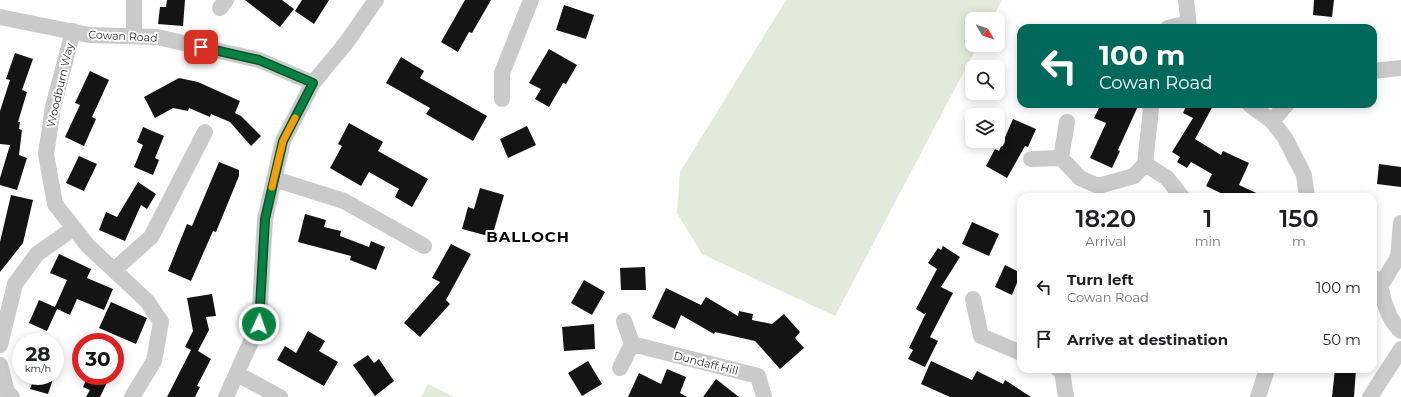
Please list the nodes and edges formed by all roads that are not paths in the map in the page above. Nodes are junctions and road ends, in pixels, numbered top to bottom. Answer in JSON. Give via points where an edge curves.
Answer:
{"nodes":[{"id":1,"x":134,"y":0,"type":"edge"},
{"id":2,"x":376,"y":0,"type":"edge"},
{"id":3,"x":531,"y":0,"type":"edge"},
{"id":4,"x":1186,"y":0,"type":"edge"},
{"id":5,"x":0,"y":17,"type":"edge"},
{"id":6,"x":1189,"y":24,"type":"edge"},
{"id":7,"x":73,"y":31,"type":"junction"},
{"id":8,"x":134,"y":36,"type":"junction"},
{"id":9,"x":1401,"y":68,"type":"edge"},
{"id":10,"x":1377,"y":71,"type":"edge"},
{"id":11,"x":313,"y":83,"type":"junction"},
{"id":12,"x":502,"y":98,"type":"dead end"},
{"id":13,"x":1151,"y":108,"type":"edge"},
{"id":14,"x":1254,"y":108,"type":"edge"},
{"id":15,"x":1283,"y":108,"type":"edge"},
{"id":16,"x":1272,"y":121,"type":"junction"},
{"id":17,"x":1068,"y":122,"type":"dead end"},
{"id":18,"x":205,"y":132,"type":"dead end"},
{"id":19,"x":1061,"y":158,"type":"junction"},
{"id":20,"x":1031,"y":159,"type":"dead end"},
{"id":21,"x":1145,"y":164,"type":"junction"},
{"id":22,"x":274,"y":179,"type":"junction"},
{"id":23,"x":1179,"y":193,"type":"edge"},
{"id":24,"x":1306,"y":193,"type":"edge"},
{"id":25,"x":1401,"y":223,"type":"edge"},
{"id":26,"x":74,"y":228,"type":"junction"},
{"id":27,"x":424,"y":246,"type":"dead end"},
{"id":28,"x":1400,"y":257,"type":"edge"},
{"id":29,"x":114,"y":270,"type":"junction"},
{"id":30,"x":1377,"y":281,"type":"edge"},
{"id":31,"x":973,"y":299,"type":"dead end"},
{"id":32,"x":624,"y":320,"type":"dead end"},
{"id":33,"x":1401,"y":331,"type":"edge"},
{"id":34,"x":632,"y":344,"type":"junction"},
{"id":35,"x":0,"y":345,"type":"edge"},
{"id":36,"x":1401,"y":349,"type":"edge"},
{"id":37,"x":1017,"y":351,"type":"edge"},
{"id":38,"x":0,"y":365,"type":"edge"},
{"id":39,"x":620,"y":368,"type":"dead end"},
{"id":40,"x":1062,"y":373,"type":"edge"},
{"id":41,"x":1266,"y":373,"type":"edge"},
{"id":42,"x":237,"y":374,"type":"junction"},
{"id":43,"x":12,"y":397,"type":"edge"},
{"id":44,"x":132,"y":397,"type":"edge"},
{"id":45,"x":226,"y":397,"type":"edge"},
{"id":46,"x":280,"y":397,"type":"edge"},
{"id":47,"x":764,"y":397,"type":"edge"},
{"id":48,"x":1066,"y":397,"type":"edge"},
{"id":49,"x":1258,"y":397,"type":"edge"},
{"id":50,"x":1370,"y":397,"type":"edge"}],
"edges":[{"from":1,"to":8,"type":"street"},
{"from":2,"to":11,"type":"street","via":[[346,43]]},
{"from":3,"to":12,"type":"street","via":[[502,73]]},
{"from":4,"to":6,"type":"street"},
{"from":5,"to":7,"type":"street","name":"Cowan Road"},
{"from":7,"to":8,"type":"street","name":"Cowan Road","via":[[89,35]]},
{"from":7,"to":26,"type":"street","name":"Woodburn Way","via":[[53,107],[46,154],[55,204]]},
{"from":8,"to":11,"type":"street","name":"Cowan Road","via":[[157,37],[259,60]]},
{"from":9,"to":10,"type":"street"},
{"from":11,"to":22,"type":"street","via":[[283,141]]},
{"from":13,"to":21,"type":"street"},
{"from":14,"to":16,"type":"street"},
{"from":15,"to":16,"type":"street"},
{"from":16,"to":24,"type":"street","via":[[1285,138],[1304,175]]},
{"from":17,"to":19,"type":"street"},
{"from":18,"to":29,"type":"street","via":[[152,237]]},
{"from":19,"to":20,"type":"street"},
{"from":19,"to":21,"type":"street","via":[[1080,178],[1098,186],[1134,176]]},
{"from":21,"to":23,"type":"street","via":[[1167,178]]},
{"from":22,"to":27,"type":"street","via":[[344,201]]},
{"from":22,"to":42,"type":"street","via":[[265,219],[259,324]]},
{"from":25,"to":28,"type":"street"},
{"from":26,"to":29,"type":"street","name":"Woodburn Way","via":[[88,246]]},
{"from":26,"to":35,"type":"street","via":[[37,254],[15,284]]},
{"from":28,"to":30,"type":"street"},
{"from":29,"to":44,"type":"street","name":"Woodburn Way","via":[[147,301],[161,322],[154,361]]},
{"from":30,"to":33,"type":"street","via":[[1386,307]]},
{"from":31,"to":37,"type":"street","via":[[981,336]]},
{"from":32,"to":34,"type":"street"},
{"from":34,"to":39,"type":"street"},
{"from":34,"to":47,"type":"street","name":"Dundaff Hill","via":[[758,376]]},
{"from":36,"to":50,"type":"street"},
{"from":38,"to":43,"type":"street","via":[[7,392]]},
{"from":40,"to":48,"type":"street"},
{"from":41,"to":49,"type":"street"},
{"from":42,"to":45,"type":"street"},
{"from":42,"to":46,"type":"street"}]}
